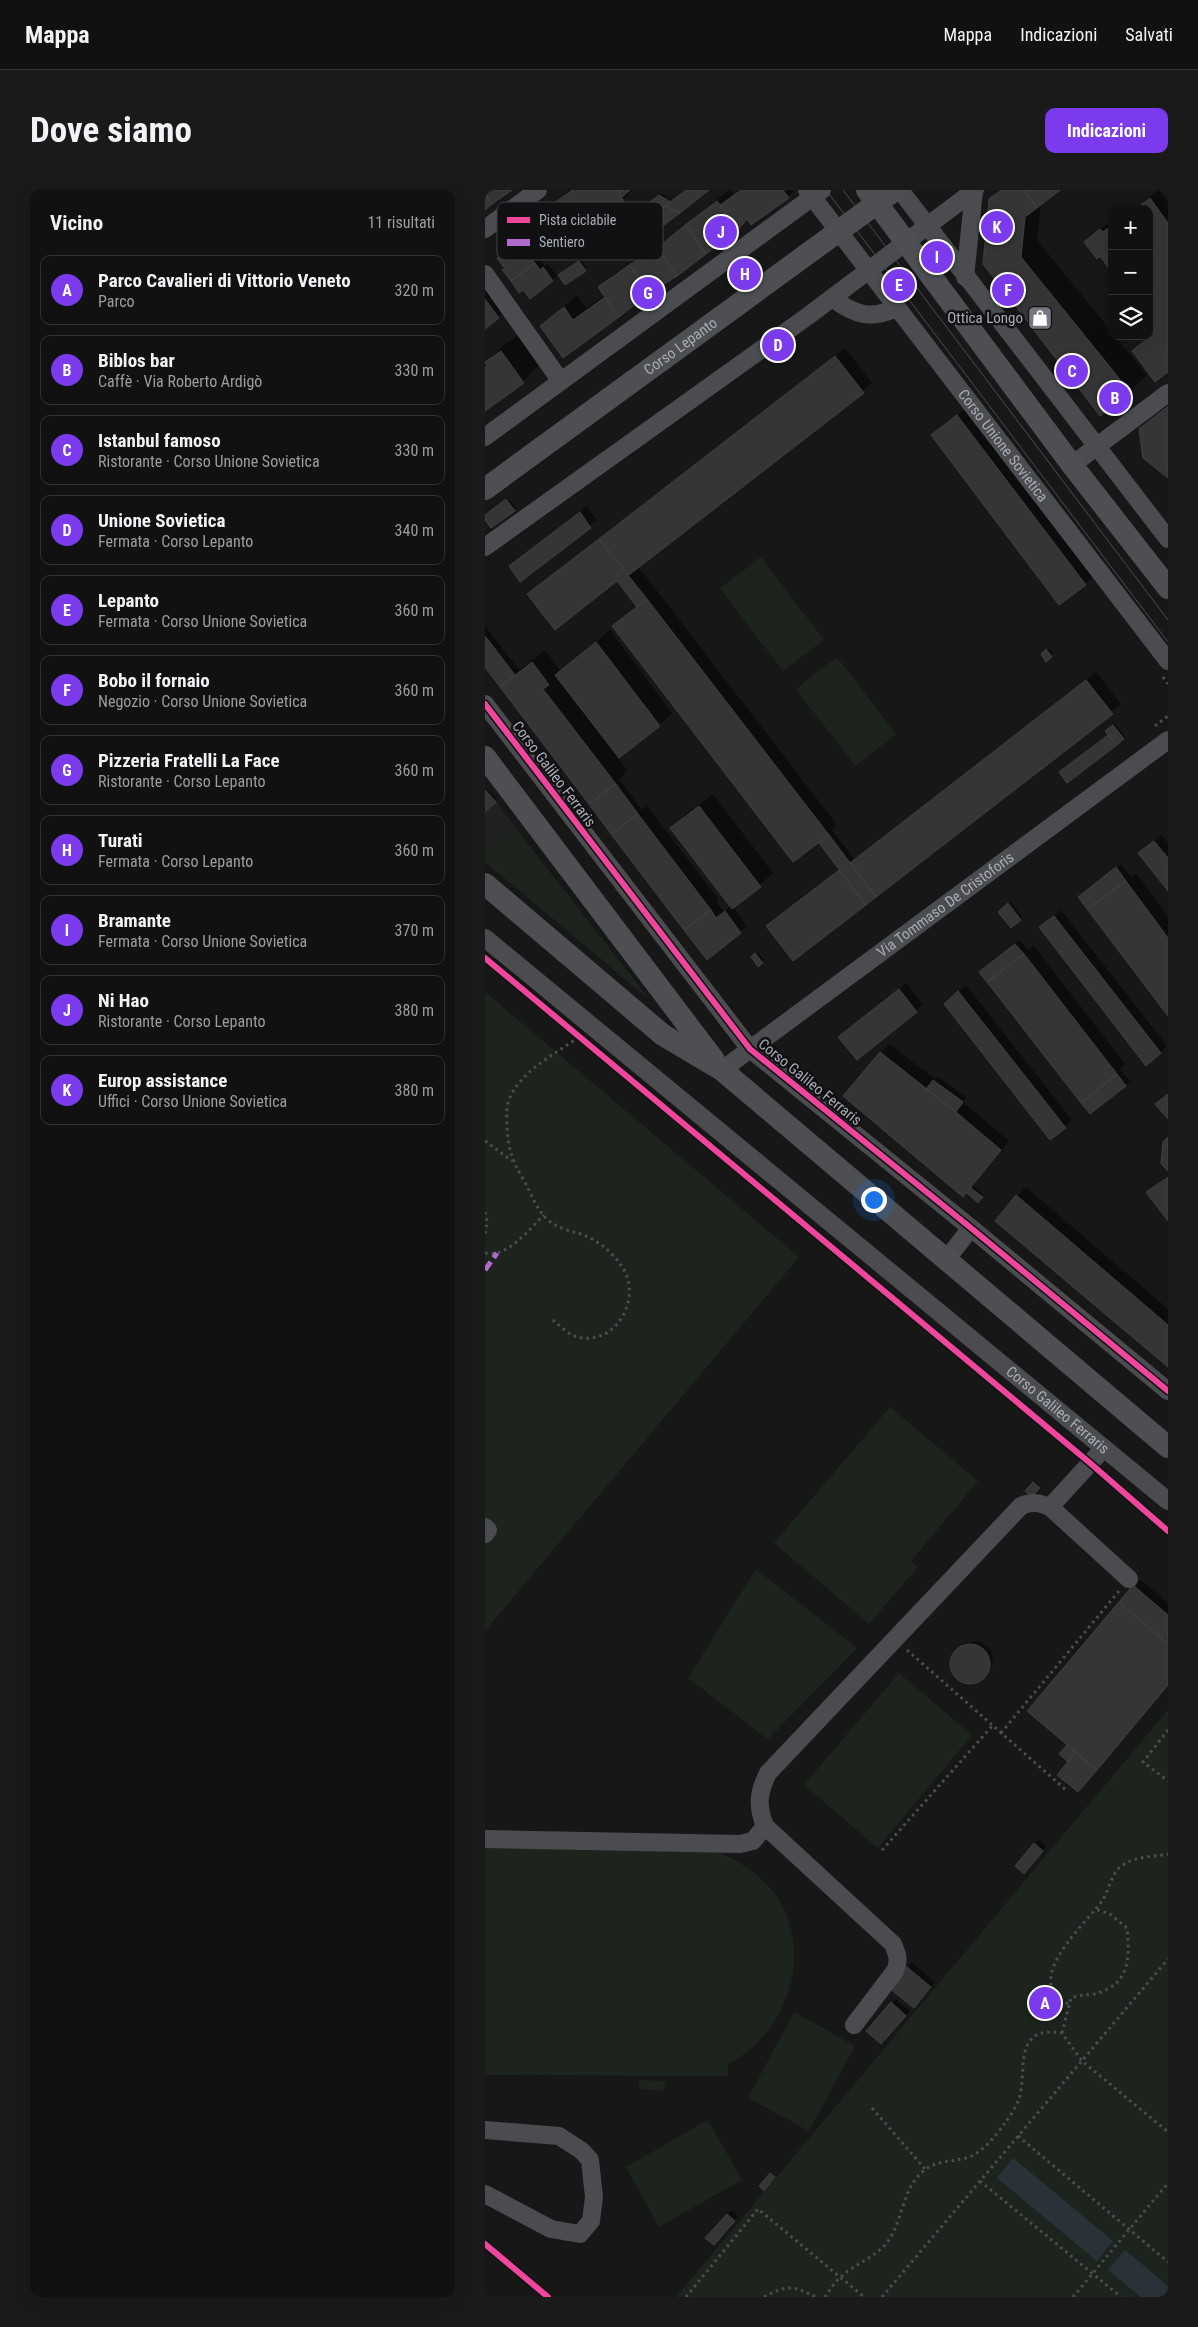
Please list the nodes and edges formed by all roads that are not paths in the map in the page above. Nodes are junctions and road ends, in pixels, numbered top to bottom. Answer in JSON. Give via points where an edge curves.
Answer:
{"nodes":[{"id":1,"x":538,"y":190,"type":"edge"},
{"id":2,"x":895,"y":190,"type":"edge"},
{"id":3,"x":900,"y":190,"type":"edge"},
{"id":4,"x":975,"y":190,"type":"edge"},
{"id":5,"x":814,"y":192,"type":"edge"},
{"id":6,"x":872,"y":197,"type":"edge"},
{"id":7,"x":522,"y":202,"type":"edge"},
{"id":8,"x":497,"y":220,"type":"edge"},
{"id":9,"x":926,"y":226,"type":"junction"},
{"id":10,"x":485,"y":229,"type":"edge"},
{"id":11,"x":838,"y":230,"type":"junction"},
{"id":12,"x":906,"y":242,"type":"junction"},
{"id":13,"x":868,"y":271,"type":"junction"},
{"id":14,"x":485,"y":274,"type":"edge"},
{"id":15,"x":965,"y":277,"type":"junction"},
{"id":16,"x":832,"y":298,"type":"junction"},
{"id":17,"x":897,"y":308,"type":"junction"},
{"id":18,"x":560,"y":380,"type":"junction"},
{"id":19,"x":1168,"y":393,"type":"edge"},
{"id":20,"x":485,"y":437,"type":"edge"},
{"id":21,"x":1096,"y":446,"type":"junction"},
{"id":22,"x":1071,"y":465,"type":"junction"},
{"id":23,"x":485,"y":489,"type":"edge"},
{"id":24,"x":1168,"y":539,"type":"edge"},
{"id":25,"x":485,"y":547,"type":"edge"},
{"id":26,"x":1168,"y":588,"type":"edge"},
{"id":27,"x":1165,"y":668,"type":"edge"},
{"id":28,"x":485,"y":704,"type":"edge"},
{"id":29,"x":1168,"y":740,"type":"edge"},
{"id":30,"x":485,"y":757,"type":"edge"},
{"id":31,"x":485,"y":884,"type":"edge"},
{"id":32,"x":485,"y":938,"type":"edge"},
{"id":33,"x":749,"y":1050,"type":"junction"},
{"id":34,"x":722,"y":1070,"type":"junction"},
{"id":35,"x":971,"y":1228,"type":"junction"},
{"id":36,"x":946,"y":1260,"type":"junction"},
{"id":37,"x":1168,"y":1391,"type":"edge"},
{"id":38,"x":1168,"y":1447,"type":"edge"},
{"id":39,"x":1104,"y":1448,"type":"junction"},
{"id":40,"x":1168,"y":1501,"type":"edge"},
{"id":41,"x":1050,"y":1508,"type":"junction"},
{"id":42,"x":485,"y":1527,"type":"edge"},
{"id":43,"x":485,"y":1534,"type":"edge"},
{"id":44,"x":1129,"y":1578,"type":"road end"},
{"id":45,"x":765,"y":1826,"type":"junction"},
{"id":46,"x":485,"y":1839,"type":"edge"},
{"id":47,"x":854,"y":2025,"type":"dead end"},
{"id":48,"x":485,"y":2130,"type":"edge"},
{"id":49,"x":485,"y":2194,"type":"edge"}],
"edges":[{"from":1,"to":7,"type":"street"},
{"from":2,"to":6,"type":"main road","name":"Corso Lepanto"},
{"from":3,"to":9,"type":"street"},
{"from":4,"to":9,"type":"street"},
{"from":4,"to":15,"type":"street"},
{"from":5,"to":11,"type":"street","name":"Corso Unione Sovietica"},
{"from":5,"to":18,"type":"street"},
{"from":6,"to":11,"type":"main road","name":"Corso Lepanto"},
{"from":6,"to":12,"type":"main road"},
{"from":8,"to":10,"type":"street"},
{"from":9,"to":12,"type":"street"},
{"from":9,"to":15,"type":"street"},
{"from":11,"to":13,"type":"street","name":"Corso Unione Sovietica"},
{"from":11,"to":23,"type":"main road","name":"Corso Lepanto"},
{"from":12,"to":13,"type":"street"},
{"from":12,"to":22,"type":"main road"},
{"from":13,"to":16,"type":"street"},
{"from":13,"to":17,"type":"street","name":"Corso Unione Sovietica"},
{"from":14,"to":18,"type":"street"},
{"from":15,"to":21,"type":"street"},
{"from":16,"to":17,"type":"street","via":[[855,312],[870,316],[879,316]]},
{"from":16,"to":25,"type":"street"},
{"from":17,"to":27,"type":"street","name":"Corso Unione Sovietica"},
{"from":18,"to":20,"type":"street"},
{"from":19,"to":21,"type":"street"},
{"from":21,"to":22,"type":"street"},
{"from":21,"to":24,"type":"street"},
{"from":22,"to":26,"type":"main road"},
{"from":28,"to":33,"type":"street","name":"Corso Galileo Ferraris"},
{"from":29,"to":33,"type":"street","name":"Via Tommaso De Cristoforis"},
{"from":30,"to":34,"type":"main road"},
{"from":31,"to":34,"type":"main road","via":[[663,1035]]},
{"from":32,"to":39,"type":"street","name":"Corso Galileo Ferraris"},
{"from":33,"to":34,"type":"street","name":"Via Tommaso De Cristoforis"},
{"from":33,"to":35,"type":"street","name":"Corso Galileo Ferraris"},
{"from":34,"to":36,"type":"main road"},
{"from":35,"to":36,"type":"street"},
{"from":35,"to":37,"type":"street","name":"Corso Galileo Ferraris"},
{"from":36,"to":38,"type":"main road"},
{"from":39,"to":40,"type":"street","name":"Corso Galileo Ferraris"},
{"from":39,"to":41,"type":"street"},
{"from":41,"to":44,"type":"street"},
{"from":41,"to":45,"type":"street","via":[[1039,1503],[1021,1506],[768,1773],[760,1788],[758,1802]]},
{"from":42,"to":43,"type":"street","via":[[488,1530]]},
{"from":45,"to":46,"type":"street","via":[[753,1841],[741,1844]]},
{"from":45,"to":47,"type":"street","via":[[893,1944],[897,1952],[895,1971]]},
{"from":48,"to":49,"type":"street","via":[[559,2136],[575,2144],[590,2160],[594,2197],[591,2221],[580,2234],[551,2229]]}]}
